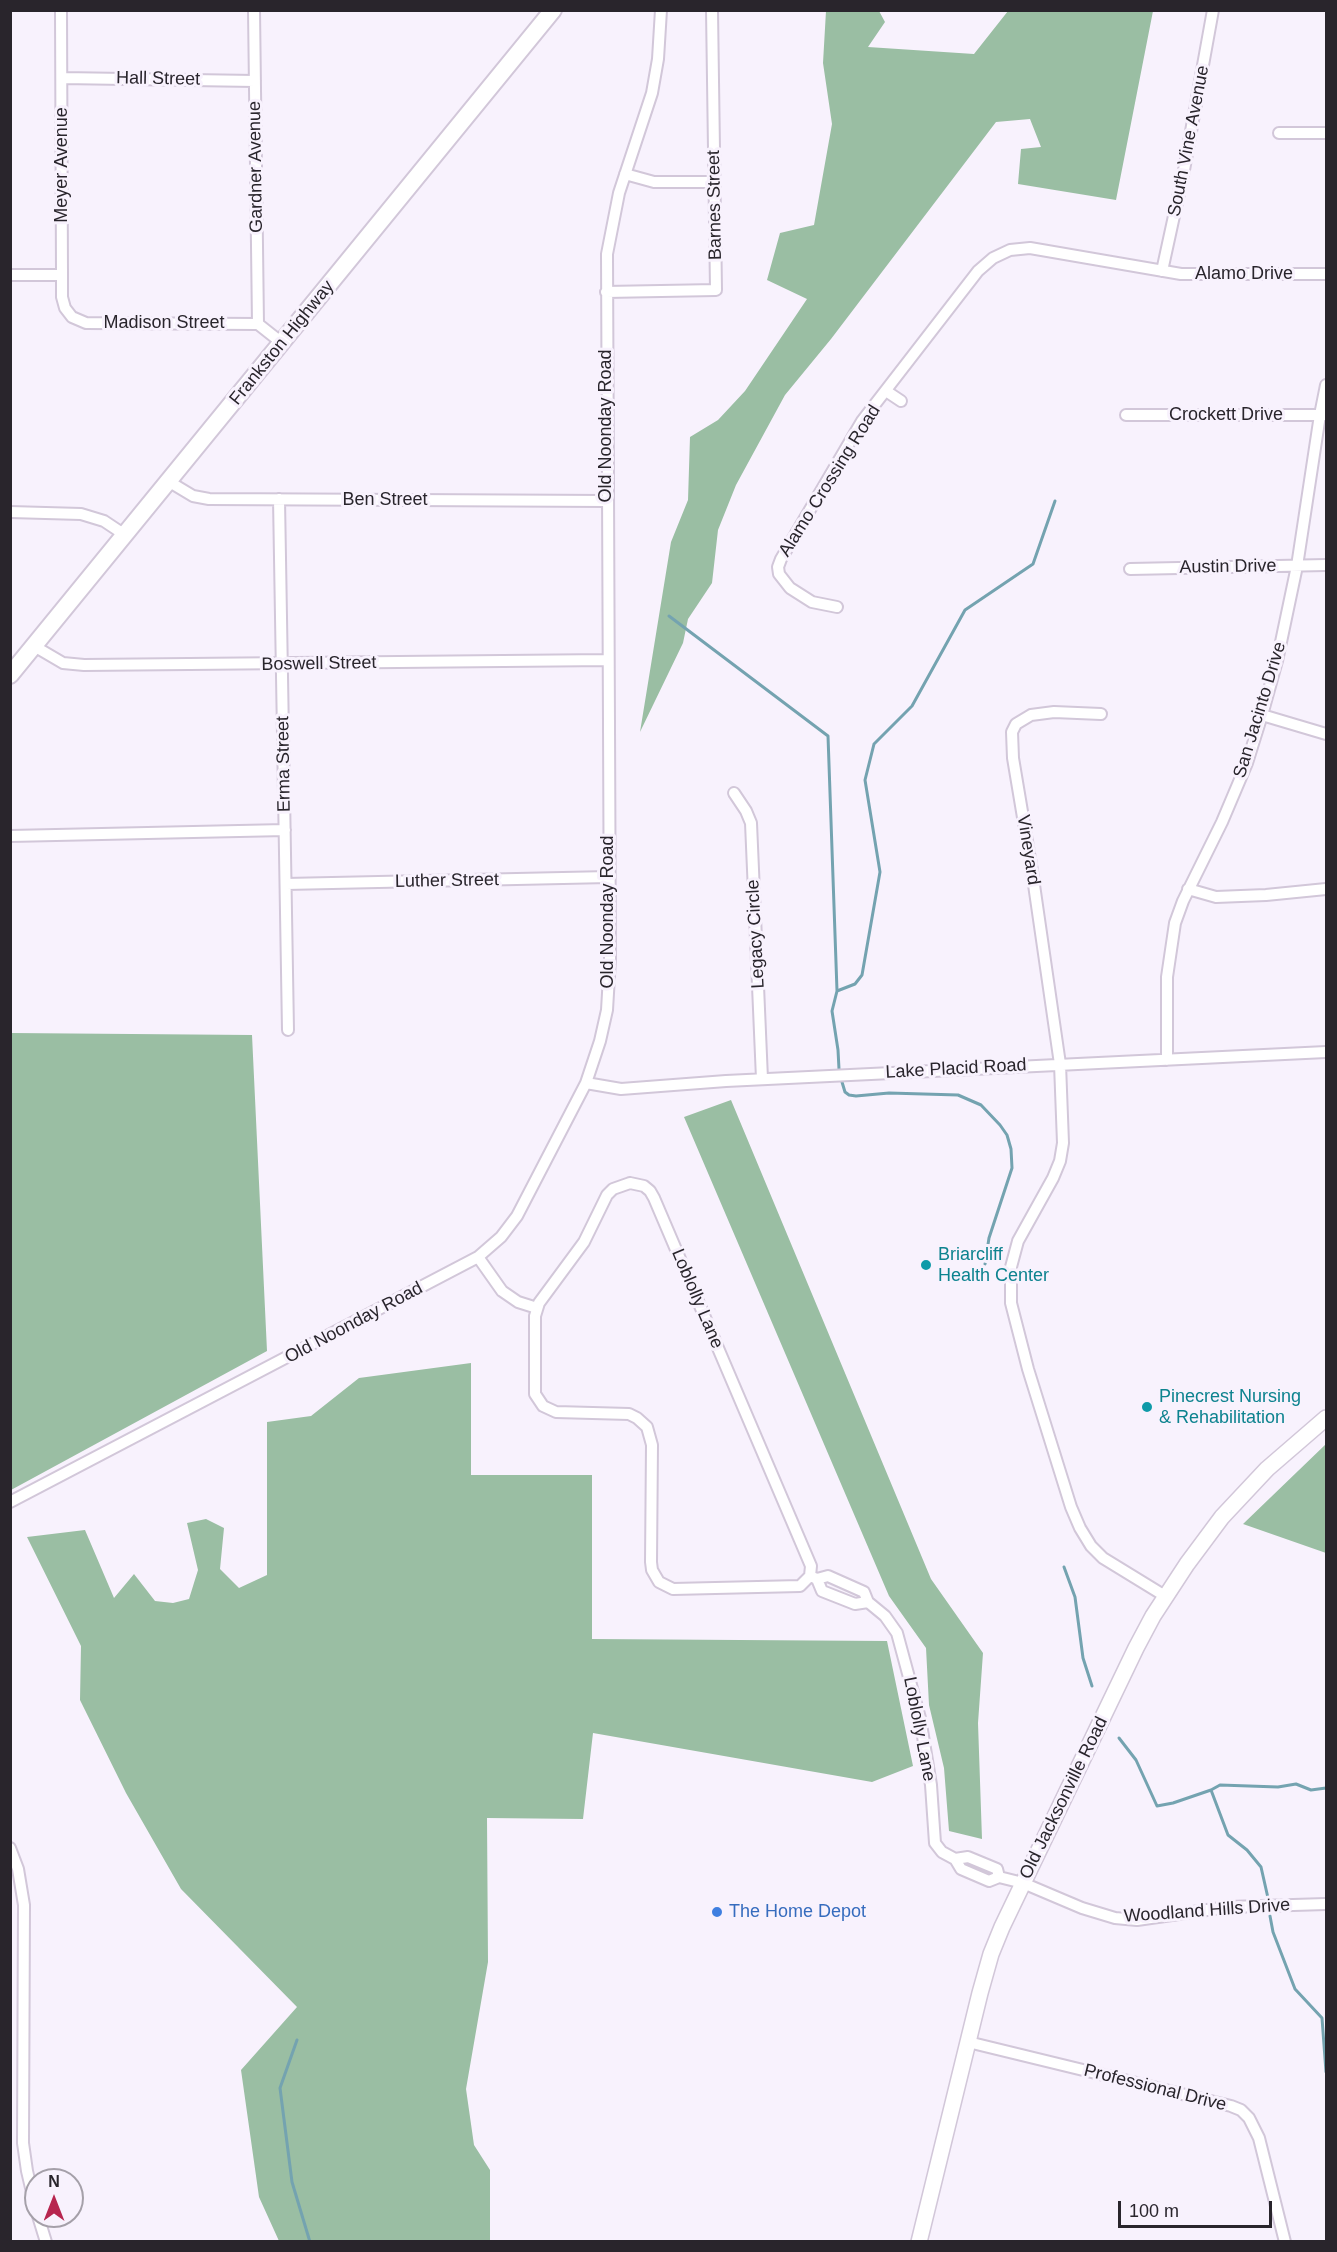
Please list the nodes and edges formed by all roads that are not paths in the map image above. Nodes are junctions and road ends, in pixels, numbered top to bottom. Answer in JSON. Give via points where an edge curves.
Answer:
{"nodes":[{"id":1,"x":61,"y":10,"type":"edge"},
{"id":2,"x":254,"y":10,"type":"edge"},
{"id":3,"x":553,"y":10,"type":"edge"},
{"id":4,"x":661,"y":10,"type":"edge"},
{"id":5,"x":712,"y":10,"type":"edge"},
{"id":6,"x":1213,"y":10,"type":"edge"},
{"id":7,"x":62,"y":78,"type":"junction"},
{"id":8,"x":255,"y":81,"type":"junction"},
{"id":9,"x":1279,"y":133,"type":"dead end"},
{"id":10,"x":1326,"y":133,"type":"edge"},
{"id":11,"x":625,"y":174,"type":"junction"},
{"id":12,"x":714,"y":182,"type":"junction"},
{"id":13,"x":1162,"y":271,"type":"junction"},
{"id":14,"x":10,"y":274,"type":"edge"},
{"id":15,"x":1326,"y":274,"type":"edge"},
{"id":16,"x":62,"y":275,"type":"junction"},
{"id":17,"x":606,"y":292,"type":"junction"},
{"id":18,"x":72,"y":317,"type":"joint"},
{"id":19,"x":258,"y":324,"type":"junction"},
{"id":20,"x":282,"y":343,"type":"junction"},
{"id":21,"x":1326,"y":385,"type":"edge"},
{"id":22,"x":886,"y":391,"type":"junction"},
{"id":23,"x":901,"y":401,"type":"dead end"},
{"id":24,"x":1126,"y":415,"type":"dead end"},
{"id":25,"x":1323,"y":415,"type":"edge"},
{"id":26,"x":168,"y":481,"type":"junction"},
{"id":27,"x":279,"y":499,"type":"junction"},
{"id":28,"x":607,"y":501,"type":"junction"},
{"id":29,"x":10,"y":512,"type":"edge"},
{"id":30,"x":125,"y":535,"type":"junction"},
{"id":31,"x":1326,"y":565,"type":"edge"},
{"id":32,"x":1297,"y":566,"type":"junction"},
{"id":33,"x":1130,"y":569,"type":"dead end"},
{"id":34,"x":837,"y":607,"type":"dead end"},
{"id":35,"x":34,"y":646,"type":"junction"},
{"id":36,"x":608,"y":660,"type":"junction"},
{"id":37,"x":282,"y":664,"type":"junction"},
{"id":38,"x":10,"y":675,"type":"edge"},
{"id":39,"x":1101,"y":714,"type":"dead end"},
{"id":40,"x":1262,"y":715,"type":"junction"},
{"id":41,"x":1326,"y":734,"type":"edge"},
{"id":42,"x":734,"y":794,"type":"dead end"},
{"id":43,"x":285,"y":830,"type":"junction"},
{"id":44,"x":10,"y":836,"type":"edge"},
{"id":45,"x":609,"y":877,"type":"junction"},
{"id":46,"x":286,"y":884,"type":"junction"},
{"id":47,"x":1188,"y":889,"type":"junction"},
{"id":48,"x":1326,"y":889,"type":"edge"},
{"id":49,"x":288,"y":1030,"type":"dead end"},
{"id":50,"x":1326,"y":1052,"type":"edge"},
{"id":51,"x":1167,"y":1060,"type":"junction"},
{"id":52,"x":1060,"y":1064,"type":"junction"},
{"id":53,"x":762,"y":1079,"type":"junction"},
{"id":54,"x":586,"y":1083,"type":"junction"},
{"id":55,"x":478,"y":1257,"type":"junction"},
{"id":56,"x":537,"y":1308,"type":"junction"},
{"id":57,"x":1326,"y":1418,"type":"edge"},
{"id":58,"x":10,"y":1502,"type":"edge"},
{"id":59,"x":814,"y":1578,"type":"junction"},
{"id":60,"x":1166,"y":1596,"type":"junction"},
{"id":61,"x":10,"y":1848,"type":"edge"},
{"id":62,"x":1023,"y":1883,"type":"junction"},
{"id":63,"x":1326,"y":1904,"type":"edge"},
{"id":64,"x":968,"y":2042,"type":"junction"},
{"id":65,"x":27,"y":2168,"type":"edge"},
{"id":66,"x":919,"y":2241,"type":"edge"},
{"id":67,"x":1285,"y":2241,"type":"edge"}],
"edges":[{"from":1,"to":7,"type":"street","name":"Meyer Avenue"},
{"from":2,"to":8,"type":"street","name":"Gardner Avenue"},
{"from":3,"to":20,"type":"main road","name":"Frankston Highway"},
{"from":4,"to":11,"type":"street","name":"Old Noonday Road","via":[[652,93]]},
{"from":5,"to":12,"type":"street","name":"Barnes Street"},
{"from":6,"to":13,"type":"street","name":"South Vine Avenue"},
{"from":7,"to":8,"type":"street","name":"Hall Street"},
{"from":7,"to":16,"type":"street","name":"Meyer Avenue"},
{"from":8,"to":19,"type":"street","name":"Gardner Avenue"},
{"from":9,"to":10,"type":"street"},
{"from":11,"to":12,"type":"street","via":[[654,182]]},
{"from":11,"to":17,"type":"street","name":"Old Noonday Road","via":[[608,238]]},
{"from":12,"to":17,"type":"street","name":"Barnes Street","via":[[716,290]]},
{"from":13,"to":15,"type":"street","name":"Alamo Drive"},
{"from":13,"to":22,"type":"street","name":"Alamo Crossing Road","via":[[1045,249],[1004,252],[978,271]]},
{"from":14,"to":16,"type":"street"},
{"from":16,"to":18,"type":"street","name":"Meyer Avenue","via":[[65,308]]},
{"from":17,"to":28,"type":"street","name":"Old Noonday Road"},
{"from":18,"to":19,"type":"street","name":"Madison Street","via":[[86,323]]},
{"from":19,"to":20,"type":"street"},
{"from":20,"to":26,"type":"main road","name":"Frankston Highway"},
{"from":21,"to":25,"type":"street","name":"San Jacinto Drive"},
{"from":22,"to":23,"type":"street","name":"Alamo Crossing Road"},
{"from":22,"to":34,"type":"street","name":"Alamo Crossing Road","via":[[856,431],[779,563],[781,578],[790,588],[812,602]]},
{"from":24,"to":25,"type":"street","name":"Crockett Drive"},
{"from":25,"to":32,"type":"street","name":"San Jacinto Drive"},
{"from":26,"to":27,"type":"street","name":"Ben Street","via":[[201,498]]},
{"from":26,"to":30,"type":"main road","name":"Frankston Highway"},
{"from":27,"to":28,"type":"street","name":"Ben Street"},
{"from":27,"to":37,"type":"street","name":"Erma Street"},
{"from":28,"to":36,"type":"street","name":"Old Noonday Road"},
{"from":29,"to":30,"type":"street","via":[[81,514],[104,521]]},
{"from":30,"to":35,"type":"main road","name":"Frankston Highway"},
{"from":31,"to":32,"type":"street","name":"Austin Drive"},
{"from":32,"to":33,"type":"street","name":"Austin Drive"},
{"from":32,"to":40,"type":"street","name":"San Jacinto Drive"},
{"from":35,"to":37,"type":"street","name":"Boswell Street","via":[[71,664]]},
{"from":35,"to":38,"type":"main road","name":"Frankston Highway"},
{"from":36,"to":37,"type":"street","name":"Boswell Street"},
{"from":36,"to":45,"type":"street","name":"Old Noonday Road"},
{"from":37,"to":43,"type":"street","name":"Erma Street"},
{"from":39,"to":52,"type":"street","name":"Vineyard","via":[[1031,715],[1016,724],[1012,732],[1012,758]]},
{"from":40,"to":41,"type":"street"},
{"from":40,"to":47,"type":"street","name":"San Jacinto Drive","via":[[1226,813]]},
{"from":42,"to":53,"type":"street","name":"Legacy Circle","via":[[751,823]]},
{"from":43,"to":44,"type":"street"},
{"from":43,"to":46,"type":"street","name":"Erma Street"},
{"from":45,"to":46,"type":"street","name":"Luther Street"},
{"from":45,"to":54,"type":"street","name":"Old Noonday Road","via":[[607,1010]]},
{"from":46,"to":49,"type":"street","name":"Erma Street"},
{"from":47,"to":48,"type":"street","via":[[1216,897]]},
{"from":47,"to":51,"type":"street","name":"San Jacinto Drive","via":[[1175,923],[1168,961]]},
{"from":50,"to":51,"type":"street","name":"Lake Placid Road"},
{"from":51,"to":52,"type":"street","name":"Lake Placid Road"},
{"from":52,"to":53,"type":"street","name":"Lake Placid Road"},
{"from":52,"to":60,"type":"street","via":[[1062,1153],[1014,1254],[1010,1280],[1013,1315],[1067,1497],[1080,1528],[1103,1558]]},
{"from":53,"to":54,"type":"street","name":"Lake Placid Road","via":[[621,1089]]},
{"from":54,"to":55,"type":"street","name":"Old Noonday Road","via":[[517,1216]]},
{"from":55,"to":56,"type":"street","via":[[502,1291]]},
{"from":55,"to":58,"type":"street","name":"Old Noonday Road"},
{"from":56,"to":59,"type":"street","name":"Loblolly Lane","via":[[534,1378],[538,1401],[556,1412],[629,1414],[650,1432],[651,1562],[659,1582],[674,1588],[792,1588]]},
{"from":56,"to":59,"type":"street","name":"Loblolly Lane","via":[[584,1242],[607,1195],[630,1183],[650,1191]]},
{"from":57,"to":60,"type":"main road","name":"Old Jacksonville Road","via":[[1276,1460],[1233,1505]]},
{"from":59,"to":62,"type":"street","name":"Loblolly Lane","via":[[822,1591],[855,1604],[868,1602],[897,1633],[920,1719],[938,1848],[955,1858],[961,1869],[989,1881],[999,1877]]},
{"from":60,"to":62,"type":"main road","name":"Old Jacksonville Road","via":[[1136,1648]]},
{"from":61,"to":65,"type":"street","via":[[24,1905],[23,2143]]},
{"from":62,"to":63,"type":"street","name":"Woodland Hills Drive","via":[[1082,1908],[1137,1920],[1228,1907]]},
{"from":62,"to":64,"type":"main road","name":"Old Jacksonville Road","via":[[992,1954]]},
{"from":64,"to":66,"type":"main road","name":"Old Jacksonville Road"},
{"from":64,"to":67,"type":"street","name":"Professional Drive","via":[[1241,2110],[1259,2138]]}]}
